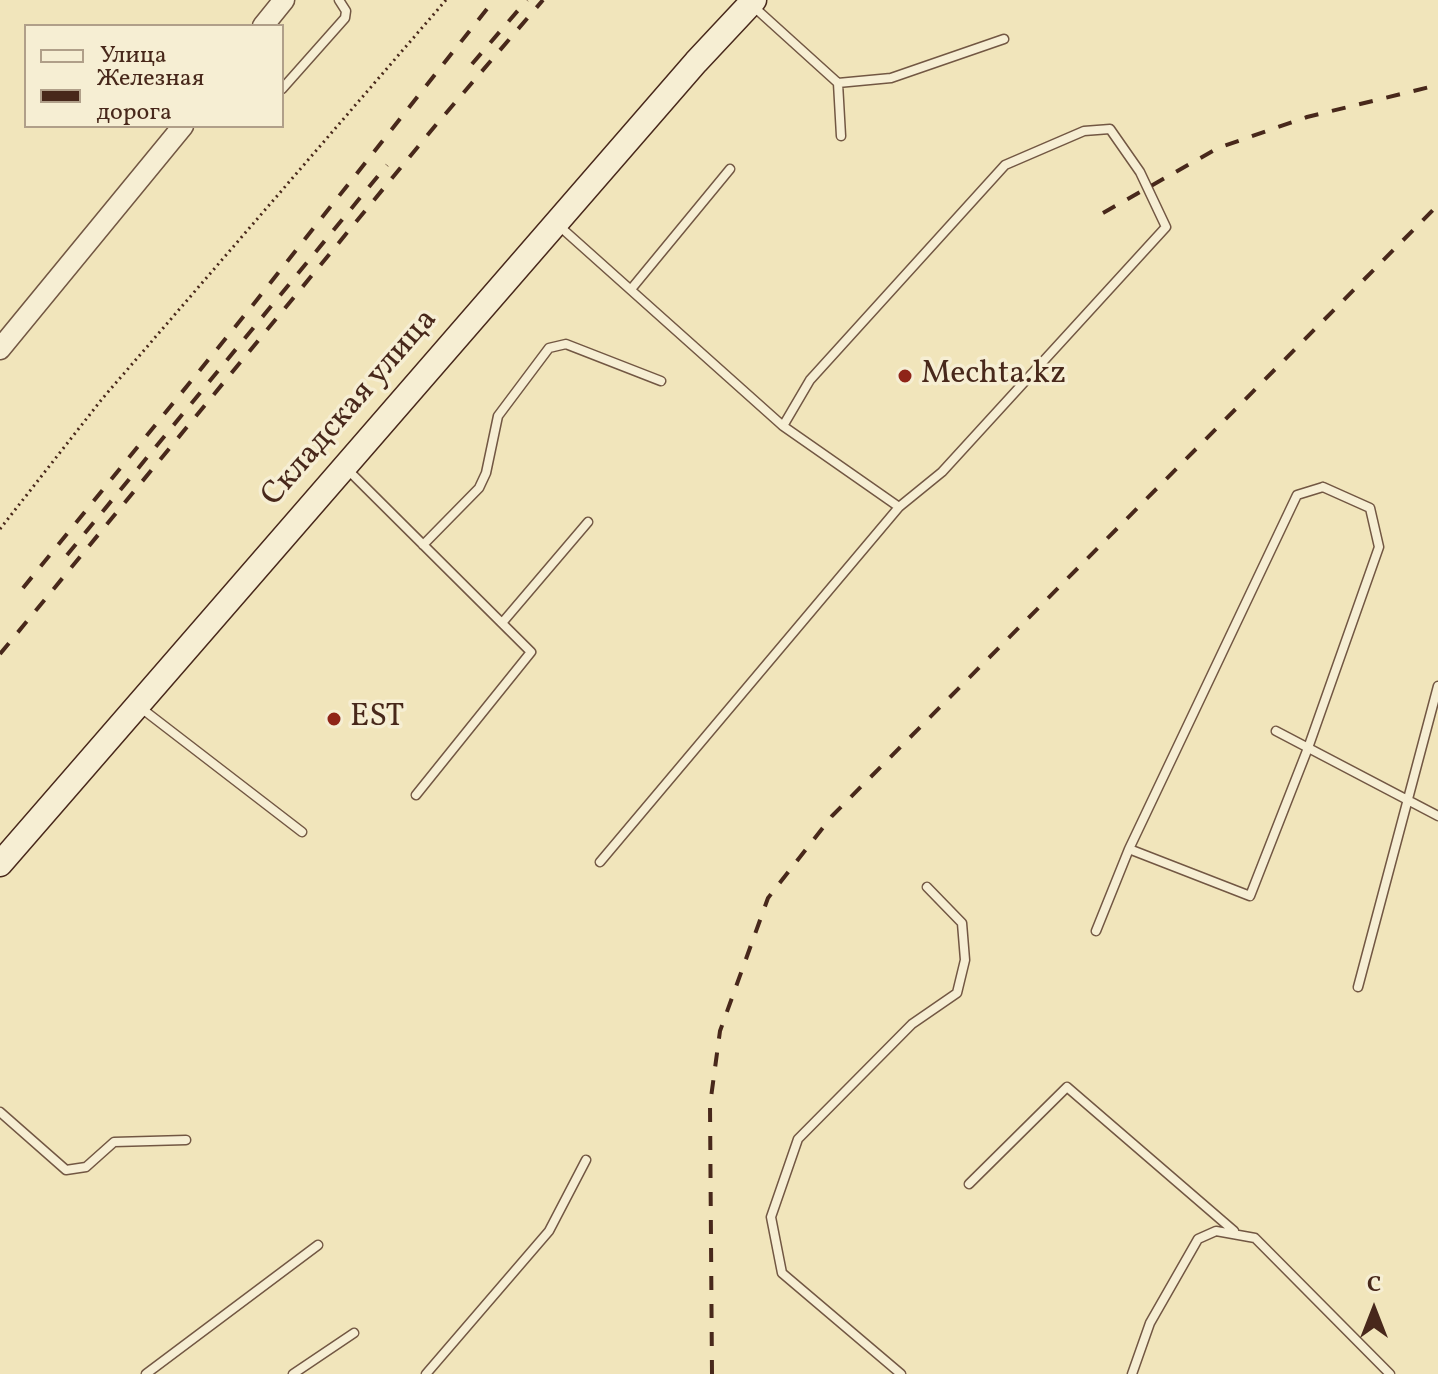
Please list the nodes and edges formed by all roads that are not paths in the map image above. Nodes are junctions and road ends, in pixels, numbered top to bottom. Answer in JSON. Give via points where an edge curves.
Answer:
{"nodes":[{"id":1,"x":284,"y":0,"type":"edge"},
{"id":2,"x":339,"y":0,"type":"edge"},
{"id":3,"x":752,"y":2,"type":"edge"},
{"id":4,"x":265,"y":24,"type":"edge"},
{"id":5,"x":1004,"y":39,"type":"dead end"},
{"id":6,"x":838,"y":83,"type":"junction"},
{"id":7,"x":284,"y":87,"type":"edge"},
{"id":8,"x":181,"y":128,"type":"edge"},
{"id":9,"x":841,"y":136,"type":"dead end"},
{"id":10,"x":730,"y":169,"type":"dead end"},
{"id":11,"x":556,"y":224,"type":"junction"},
{"id":12,"x":632,"y":288,"type":"junction"},
{"id":13,"x":0,"y":349,"type":"edge"},
{"id":14,"x":661,"y":381,"type":"dead end"},
{"id":15,"x":783,"y":426,"type":"junction"},
{"id":16,"x":344,"y":466,"type":"junction"},
{"id":17,"x":899,"y":507,"type":"junction"},
{"id":18,"x":588,"y":522,"type":"dead end"},
{"id":19,"x":423,"y":545,"type":"junction"},
{"id":20,"x":502,"y":623,"type":"junction"},
{"id":21,"x":1438,"y":686,"type":"edge"},
{"id":22,"x":137,"y":705,"type":"junction"},
{"id":23,"x":1276,"y":731,"type":"dead end"},
{"id":24,"x":1308,"y":748,"type":"junction"},
{"id":25,"x":416,"y":795,"type":"dead end"},
{"id":26,"x":1409,"y":801,"type":"junction"},
{"id":27,"x":1438,"y":816,"type":"edge"},
{"id":28,"x":302,"y":832,"type":"dead end"},
{"id":29,"x":1129,"y":849,"type":"junction"},
{"id":30,"x":600,"y":862,"type":"dead end"},
{"id":31,"x":0,"y":864,"type":"edge"},
{"id":32,"x":927,"y":887,"type":"dead end"},
{"id":33,"x":1096,"y":931,"type":"dead end"},
{"id":34,"x":1358,"y":987,"type":"dead end"},
{"id":35,"x":0,"y":1112,"type":"edge"},
{"id":36,"x":186,"y":1140,"type":"dead end"},
{"id":37,"x":586,"y":1160,"type":"dead end"},
{"id":38,"x":969,"y":1184,"type":"dead end"},
{"id":39,"x":1235,"y":1232,"type":"junction"},
{"id":40,"x":318,"y":1245,"type":"dead end"},
{"id":41,"x":354,"y":1333,"type":"dead end"},
{"id":42,"x":146,"y":1374,"type":"edge"},
{"id":43,"x":293,"y":1374,"type":"edge"},
{"id":44,"x":426,"y":1374,"type":"edge"},
{"id":45,"x":901,"y":1374,"type":"edge"},
{"id":46,"x":1132,"y":1374,"type":"edge"},
{"id":47,"x":1390,"y":1374,"type":"edge"}],
"edges":[{"from":1,"to":4,"type":"street"},
{"from":2,"to":7,"type":"lane","via":[[345,18]]},
{"from":3,"to":6,"type":"lane"},
{"from":3,"to":11,"type":"main road","name":"Складская улица"},
{"from":5,"to":6,"type":"lane","via":[[891,78]]},
{"from":6,"to":9,"type":"lane"},
{"from":8,"to":13,"type":"street"},
{"from":10,"to":12,"type":"lane"},
{"from":11,"to":12,"type":"lane"},
{"from":11,"to":16,"type":"main road","name":"Складская улица"},
{"from":12,"to":15,"type":"lane"},
{"from":14,"to":19,"type":"lane","via":[[566,344],[549,348],[498,416],[479,488]]},
{"from":15,"to":17,"type":"lane"},
{"from":15,"to":17,"type":"lane","via":[[810,380],[1005,165],[1084,131],[1110,129],[1140,172],[1166,227],[942,472]]},
{"from":16,"to":19,"type":"lane"},
{"from":16,"to":22,"type":"main road","name":"Складская улица"},
{"from":17,"to":30,"type":"lane"},
{"from":18,"to":20,"type":"lane"},
{"from":19,"to":20,"type":"lane"},
{"from":20,"to":25,"type":"lane","via":[[531,652]]},
{"from":21,"to":26,"type":"lane"},
{"from":22,"to":28,"type":"lane"},
{"from":22,"to":31,"type":"main road","name":"Складская улица"},
{"from":23,"to":24,"type":"lane"},
{"from":24,"to":26,"type":"lane"},
{"from":24,"to":29,"type":"lane","via":[[1250,896]]},
{"from":24,"to":29,"type":"lane","via":[[1379,547],[1370,508],[1323,487],[1297,495]]},
{"from":26,"to":27,"type":"lane"},
{"from":26,"to":34,"type":"lane"},
{"from":29,"to":33,"type":"lane"},
{"from":32,"to":45,"type":"lane","via":[[962,923],[965,960],[957,993],[912,1024],[798,1139],[771,1217],[782,1273]]},
{"from":35,"to":36,"type":"lane","via":[[66,1170],[86,1167],[114,1142]]},
{"from":37,"to":44,"type":"lane","via":[[549,1231]]},
{"from":38,"to":39,"type":"lane","via":[[1067,1087]]},
{"from":39,"to":46,"type":"lane","via":[[1216,1231],[1198,1239],[1150,1323]]},
{"from":39,"to":47,"type":"lane","via":[[1255,1238]]},
{"from":40,"to":42,"type":"lane"},
{"from":41,"to":43,"type":"lane"}]}
